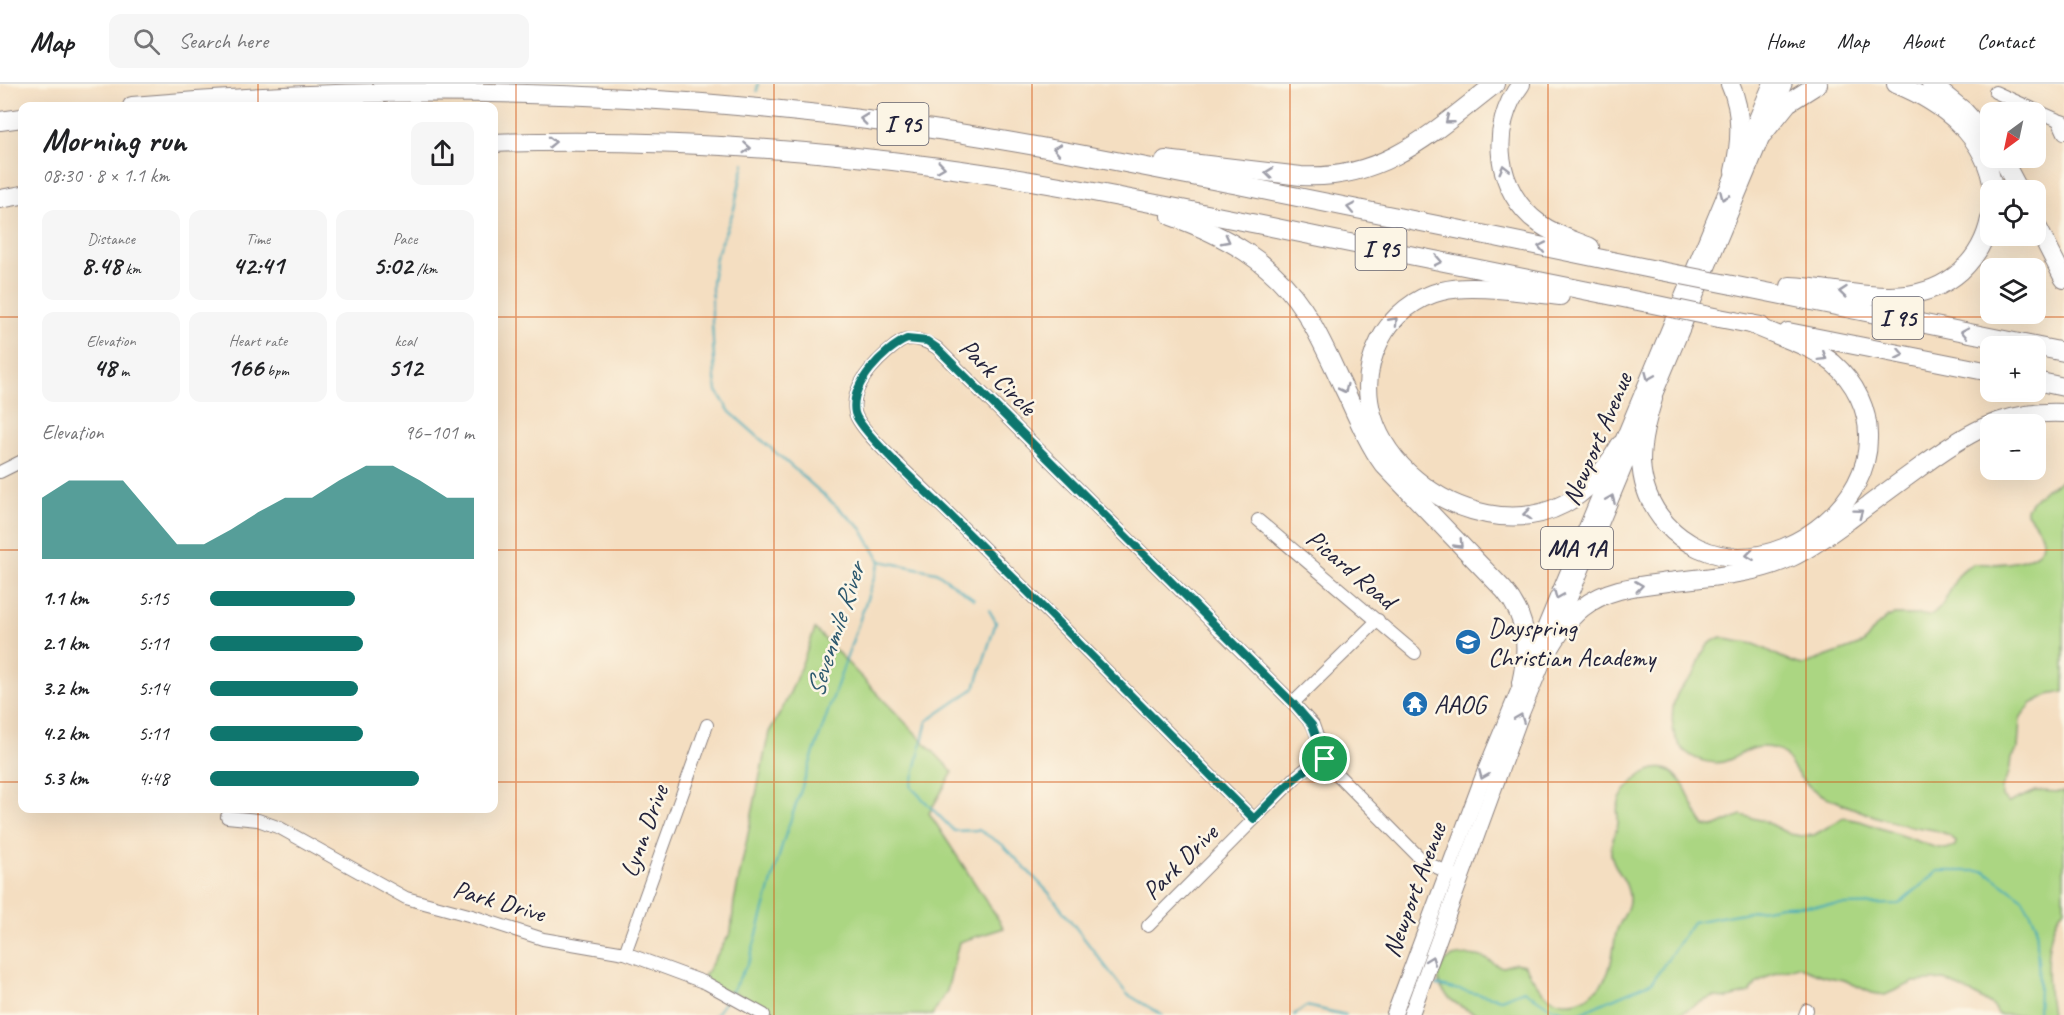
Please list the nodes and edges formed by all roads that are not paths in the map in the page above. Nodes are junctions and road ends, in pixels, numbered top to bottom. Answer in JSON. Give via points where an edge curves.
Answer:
{"nodes":[{"id":1,"x":1495,"y":84,"type":"edge"},
{"id":2,"x":1521,"y":84,"type":"edge"},
{"id":3,"x":1730,"y":84,"type":"edge"},
{"id":4,"x":1771,"y":84,"type":"edge"},
{"id":5,"x":1784,"y":84,"type":"edge"},
{"id":6,"x":1818,"y":84,"type":"edge"},
{"id":7,"x":1896,"y":84,"type":"edge"},
{"id":8,"x":1931,"y":84,"type":"edge"},
{"id":9,"x":1995,"y":92,"type":"dead end"},
{"id":10,"x":186,"y":102,"type":"edge"},
{"id":11,"x":18,"y":119,"type":"edge"},
{"id":12,"x":0,"y":121,"type":"edge"},
{"id":13,"x":2061,"y":121,"type":"edge"},
{"id":14,"x":1980,"y":128,"type":"edge"},
{"id":15,"x":2064,"y":133,"type":"edge"},
{"id":16,"x":1763,"y":134,"type":"junction"},
{"id":17,"x":498,"y":143,"type":"edge"},
{"id":18,"x":1096,"y":157,"type":"junction"},
{"id":19,"x":1734,"y":171,"type":"junction"},
{"id":20,"x":1991,"y":180,"type":"edge"},
{"id":21,"x":18,"y":196,"type":"edge"},
{"id":22,"x":1113,"y":196,"type":"junction"},
{"id":23,"x":0,"y":199,"type":"edge"},
{"id":24,"x":2046,"y":244,"type":"edge"},
{"id":25,"x":1980,"y":246,"type":"edge"},
{"id":26,"x":1627,"y":264,"type":"junction"},
{"id":27,"x":2064,"y":279,"type":"edge"},
{"id":28,"x":1732,"y":285,"type":"junction"},
{"id":29,"x":1619,"y":297,"type":"junction"},
{"id":30,"x":1751,"y":324,"type":"junction"},
{"id":31,"x":2064,"y":352,"type":"edge"},
{"id":32,"x":1980,"y":370,"type":"edge"},
{"id":33,"x":2046,"y":383,"type":"edge"},
{"id":34,"x":2064,"y":387,"type":"edge"},
{"id":35,"x":1653,"y":399,"type":"junction"},
{"id":36,"x":2064,"y":413,"type":"edge"},
{"id":37,"x":1620,"y":446,"type":"junction"},
{"id":38,"x":18,"y":463,"type":"edge"},
{"id":39,"x":0,"y":472,"type":"edge"},
{"id":40,"x":1258,"y":520,"type":"dead end"},
{"id":41,"x":1378,"y":620,"type":"junction"},
{"id":42,"x":1415,"y":653,"type":"dead end"},
{"id":43,"x":1546,"y":655,"type":"junction"},
{"id":44,"x":1521,"y":683,"type":"junction"},
{"id":45,"x":1293,"y":703,"type":"junction"},
{"id":46,"x":706,"y":725,"type":"dead end"},
{"id":47,"x":1325,"y":759,"type":"junction"},
{"id":48,"x":227,"y":818,"type":"dead end"},
{"id":49,"x":1254,"y":819,"type":"junction"},
{"id":50,"x":1447,"y":872,"type":"junction"},
{"id":51,"x":1462,"y":878,"type":"junction"},
{"id":52,"x":1148,"y":926,"type":"dead end"},
{"id":53,"x":625,"y":953,"type":"junction"},
{"id":54,"x":764,"y":1015,"type":"edge"},
{"id":55,"x":1394,"y":1015,"type":"edge"},
{"id":56,"x":1411,"y":1015,"type":"edge"}],
"edges":[{"from":1,"to":18,"type":"highway","one_way":true,"via":[[1402,153],[1370,168],[1344,174],[1301,176],[1174,161]]},
{"from":26,"to":2,"type":"highway","one_way":true,"via":[[1548,229],[1529,215],[1514,196],[1503,169],[1500,142],[1507,109]]},
{"from":3,"to":19,"type":"highway","via":[[1740,126]]},
{"from":4,"to":19,"type":"main road","name":"Newport Avenue","number":"MA 1A"},
{"from":5,"to":16,"type":"main road","name":"Newport Avenue","number":"MA 1A"},
{"from":6,"to":16,"type":"highway","via":[[1788,103]]},
{"from":7,"to":20,"type":"highway","via":[[1930,101],[1966,131],[1983,156]]},
{"from":8,"to":14,"type":"highway"},
{"from":9,"to":13,"type":"street"},
{"from":18,"to":10,"type":"highway","number":"I 95","one_way":true,"via":[[860,119],[736,105],[611,97],[361,93]]},
{"from":11,"to":12,"type":"highway"},
{"from":13,"to":15,"type":"street"},
{"from":16,"to":35,"type":"main road","name":"Newport Avenue","number":"MA 1A"},
{"from":17,"to":22,"type":"highway","number":"I 95","one_way":true,"via":[[655,143],[812,153],[938,167]]},
{"from":26,"to":18,"type":"highway","number":"I 95","one_way":true},
{"from":19,"to":37,"type":"main road","name":"Newport Avenue","number":"MA 1A","one_way":true},
{"from":21,"to":23,"type":"highway"},
{"from":22,"to":29,"type":"highway","number":"I 95","one_way":true},
{"from":22,"to":44,"type":"highway","one_way":true,"via":[[1231,242],[1261,262],[1293,294],[1383,464],[1516,607],[1524,625],[1526,645]]},
{"from":24,"to":27,"type":"highway"},
{"from":25,"to":28,"type":"highway","one_way":true,"via":[[1946,282],[1915,295]]},
{"from":26,"to":28,"type":"highway","number":"I 95","bridge":true},
{"from":31,"to":28,"type":"highway","number":"I 95","one_way":true},
{"from":29,"to":30,"type":"highway","number":"I 95","bridge":true},
{"from":37,"to":29,"type":"highway","one_way":true,"via":[[1591,485],[1558,507],[1520,515],[1475,511],[1436,495],[1401,466],[1377,428],[1368,386],[1373,357],[1387,329],[1408,307],[1436,292],[1472,288]]},
{"from":30,"to":32,"type":"highway","number":"I 95","one_way":true},
{"from":30,"to":35,"type":"highway","one_way":true,"via":[[1827,359],[1848,379],[1862,405],[1868,435],[1865,468],[1851,495],[1824,522],[1790,544],[1749,556],[1711,552],[1679,536],[1656,511],[1643,478],[1642,447]]},
{"from":33,"to":34,"type":"highway"},
{"from":43,"to":35,"type":"main road","name":"Newport Avenue","number":"MA 1A","one_way":true},
{"from":43,"to":36,"type":"highway","one_way":true,"via":[[1575,614],[1604,595],[1632,587],[1742,573],[1789,558],[1821,540],[1974,430],[2013,416]]},
{"from":37,"to":44,"type":"main road","name":"Newport Avenue","number":"MA 1A","one_way":true},
{"from":38,"to":39,"type":"street"},
{"from":40,"to":41,"type":"street","name":"Picard Road"},
{"from":41,"to":42,"type":"street","name":"Picard Road"},
{"from":41,"to":45,"type":"street"},
{"from":51,"to":43,"type":"main road","name":"Newport Avenue","number":"MA 1A","one_way":true,"via":[[1510,742]]},
{"from":44,"to":50,"type":"main road","name":"Newport Avenue","number":"MA 1A","one_way":true},
{"from":45,"to":47,"type":"street","name":"Park Circle","via":[[1312,725]]},
{"from":45,"to":49,"type":"street","name":"Park Circle","via":[[937,348],[927,341],[907,339],[869,371],[855,399],[860,423]]},
{"from":46,"to":53,"type":"street","name":"Lynn Drive"},
{"from":47,"to":49,"type":"street","name":"Park Drive","via":[[1306,768]]},
{"from":47,"to":50,"type":"street","name":"Park Circle","via":[[1418,857]]},
{"from":48,"to":53,"type":"street","name":"Park Drive","via":[[258,820],[280,828],[406,898],[543,939]]},
{"from":49,"to":52,"type":"street","name":"Park Drive"},
{"from":50,"to":51,"type":"street","name":"Park Circle"},
{"from":50,"to":55,"type":"main road","name":"Newport Avenue","number":"MA 1A"},
{"from":56,"to":51,"type":"main road","name":"Newport Avenue","number":"MA 1A","one_way":true},
{"from":53,"to":54,"type":"street","name":"Park Drive","via":[[706,983]]}]}
